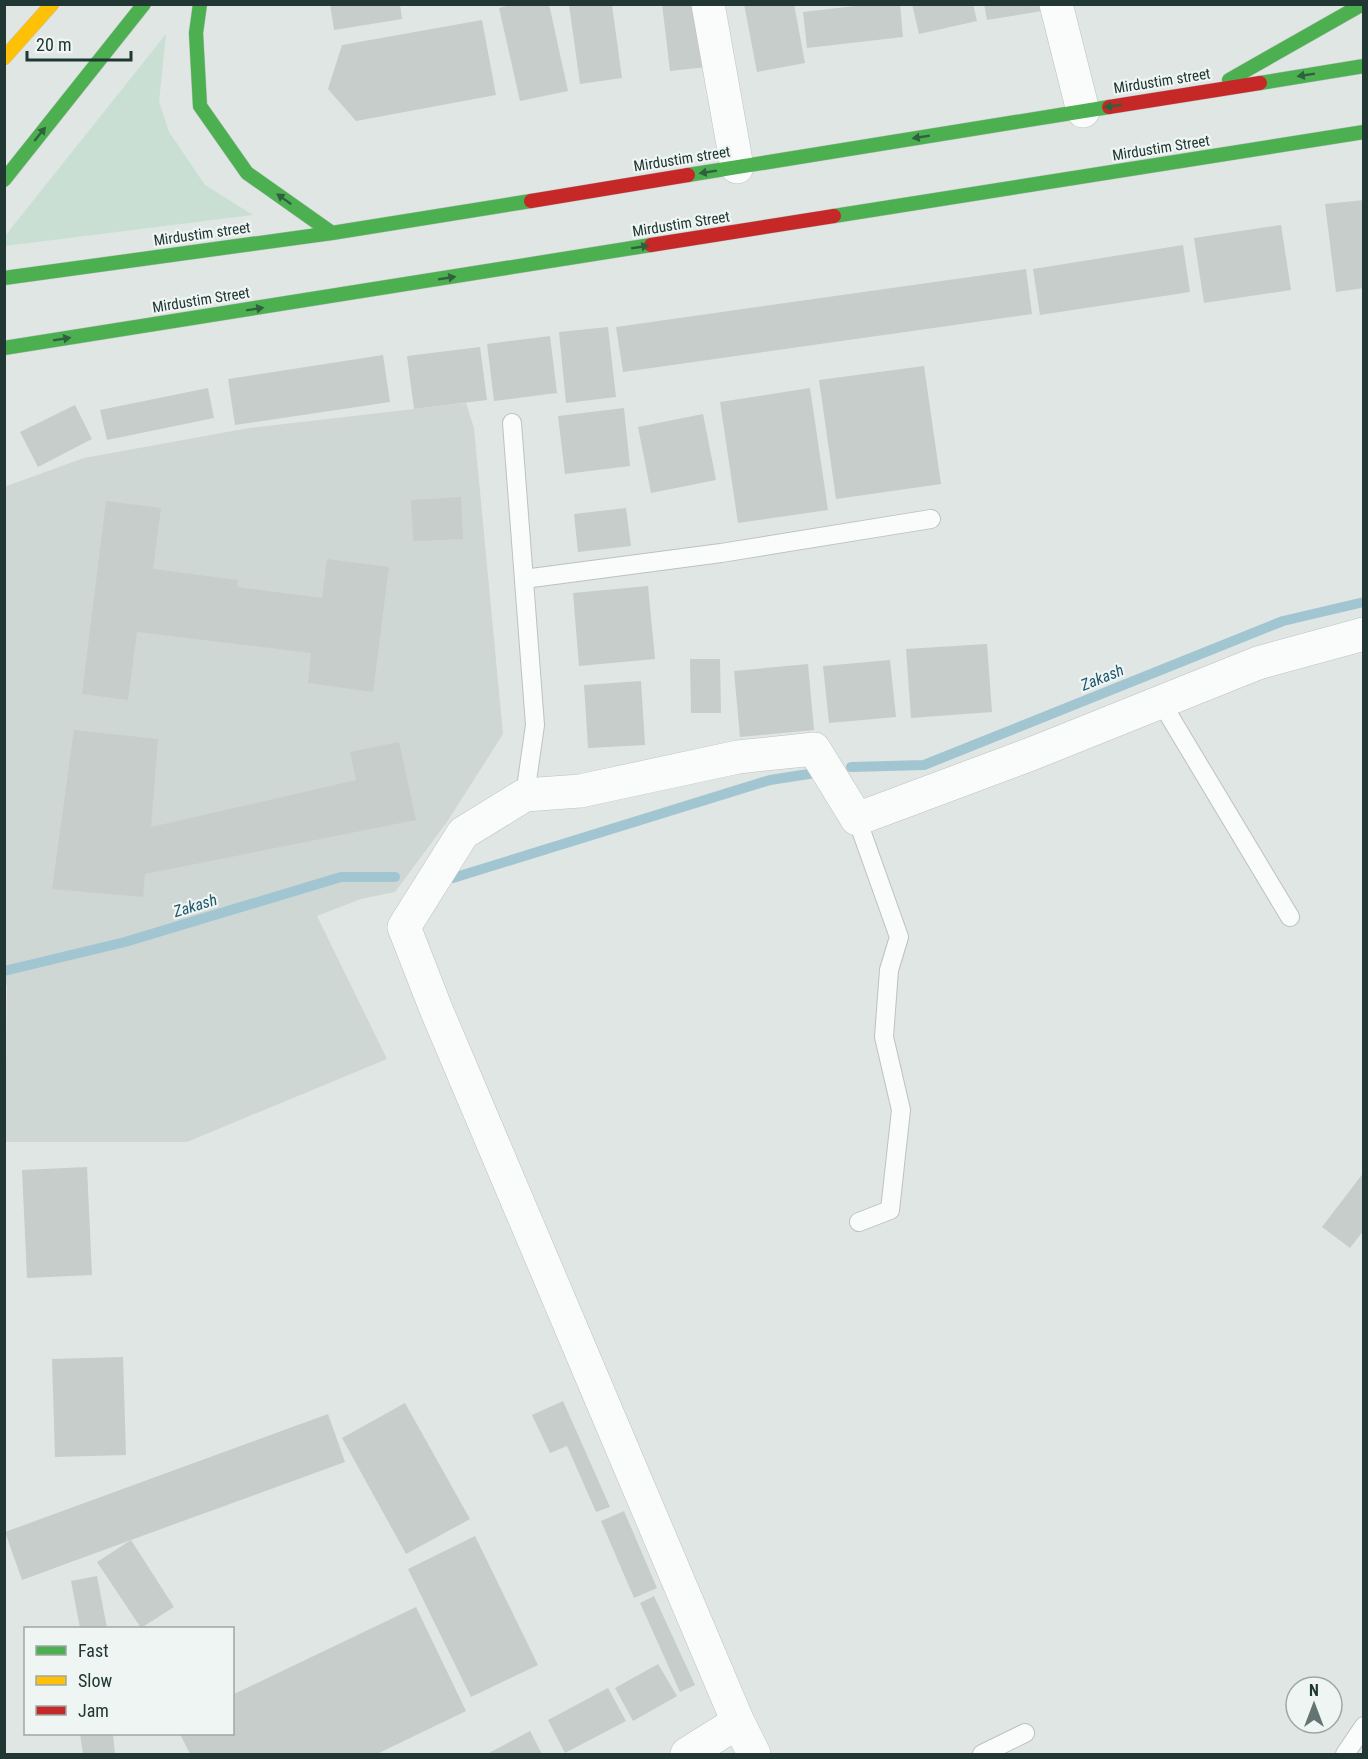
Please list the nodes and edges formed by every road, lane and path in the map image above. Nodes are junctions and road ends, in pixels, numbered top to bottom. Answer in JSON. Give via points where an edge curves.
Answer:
{"nodes":[{"id":1,"x":52,"y":4,"type":"edge"},
{"id":2,"x":144,"y":4,"type":"edge"},
{"id":3,"x":200,"y":4,"type":"edge"},
{"id":4,"x":708,"y":4,"type":"edge"},
{"id":5,"x":1056,"y":4,"type":"edge"},
{"id":6,"x":1363,"y":4,"type":"edge"},
{"id":7,"x":4,"y":57,"type":"edge"},
{"id":8,"x":1364,"y":66,"type":"edge"},
{"id":9,"x":1209,"y":90,"type":"junction"},
{"id":10,"x":1083,"y":111,"type":"junction"},
{"id":11,"x":1364,"y":132,"type":"edge"},
{"id":12,"x":737,"y":167,"type":"junction"},
{"id":13,"x":4,"y":180,"type":"edge"},
{"id":14,"x":332,"y":233,"type":"junction"},
{"id":15,"x":4,"y":278,"type":"edge"},
{"id":16,"x":4,"y":348,"type":"edge"},
{"id":17,"x":512,"y":423,"type":"dead end"},
{"id":18,"x":931,"y":519,"type":"dead end"},
{"id":19,"x":524,"y":579,"type":"junction"},
{"id":20,"x":1364,"y":634,"type":"edge"},
{"id":21,"x":1161,"y":702,"type":"junction"},
{"id":22,"x":525,"y":795,"type":"junction"},
{"id":23,"x":857,"y":819,"type":"junction"},
{"id":24,"x":1290,"y":917,"type":"dead end"},
{"id":25,"x":859,"y":1222,"type":"dead end"},
{"id":26,"x":738,"y":1722,"type":"junction"},
{"id":27,"x":1364,"y":1726,"type":"edge"},
{"id":28,"x":1025,"y":1733,"type":"dead end"},
{"id":29,"x":687,"y":1755,"type":"edge"},
{"id":30,"x":754,"y":1755,"type":"edge"},
{"id":31,"x":982,"y":1755,"type":"edge"},
{"id":32,"x":1345,"y":1755,"type":"edge"}],
"edges":[{"from":1,"to":7,"type":"main road"},
{"from":13,"to":2,"type":"main road","one_way":true},
{"from":14,"to":3,"type":"main road","one_way":true,"via":[[247,173],[200,106],[196,33]]},
{"from":4,"to":12,"type":"street"},
{"from":5,"to":10,"type":"street"},
{"from":6,"to":9,"type":"main road"},
{"from":8,"to":9,"type":"main road","name":"Mirdustim street","one_way":true},
{"from":9,"to":10,"type":"main road","name":"Mirdustim street","one_way":true},
{"from":10,"to":12,"type":"main road","name":"Mirdustim street","one_way":true},
{"from":16,"to":11,"type":"main road","name":"Mirdustim Street","one_way":true},
{"from":12,"to":14,"type":"main road","name":"Mirdustim street","one_way":true},
{"from":14,"to":15,"type":"main road","name":"Mirdustim street"},
{"from":17,"to":19,"type":"lane"},
{"from":18,"to":19,"type":"lane","via":[[721,553]]},
{"from":19,"to":22,"type":"lane","via":[[535,724]]},
{"from":20,"to":21,"type":"street","via":[[1258,663]]},
{"from":21,"to":23,"type":"street"},
{"from":21,"to":24,"type":"lane"},
{"from":22,"to":23,"type":"street","via":[[580,791],[738,757],[814,749]]},
{"from":22,"to":26,"type":"street","via":[[463,833],[404,927]]},
{"from":23,"to":25,"type":"lane","via":[[899,937],[889,970],[884,1037],[901,1110],[890,1210]]},
{"from":26,"to":29,"type":"street"},
{"from":26,"to":30,"type":"street"},
{"from":27,"to":32,"type":"lane"},
{"from":28,"to":31,"type":"lane"}]}
